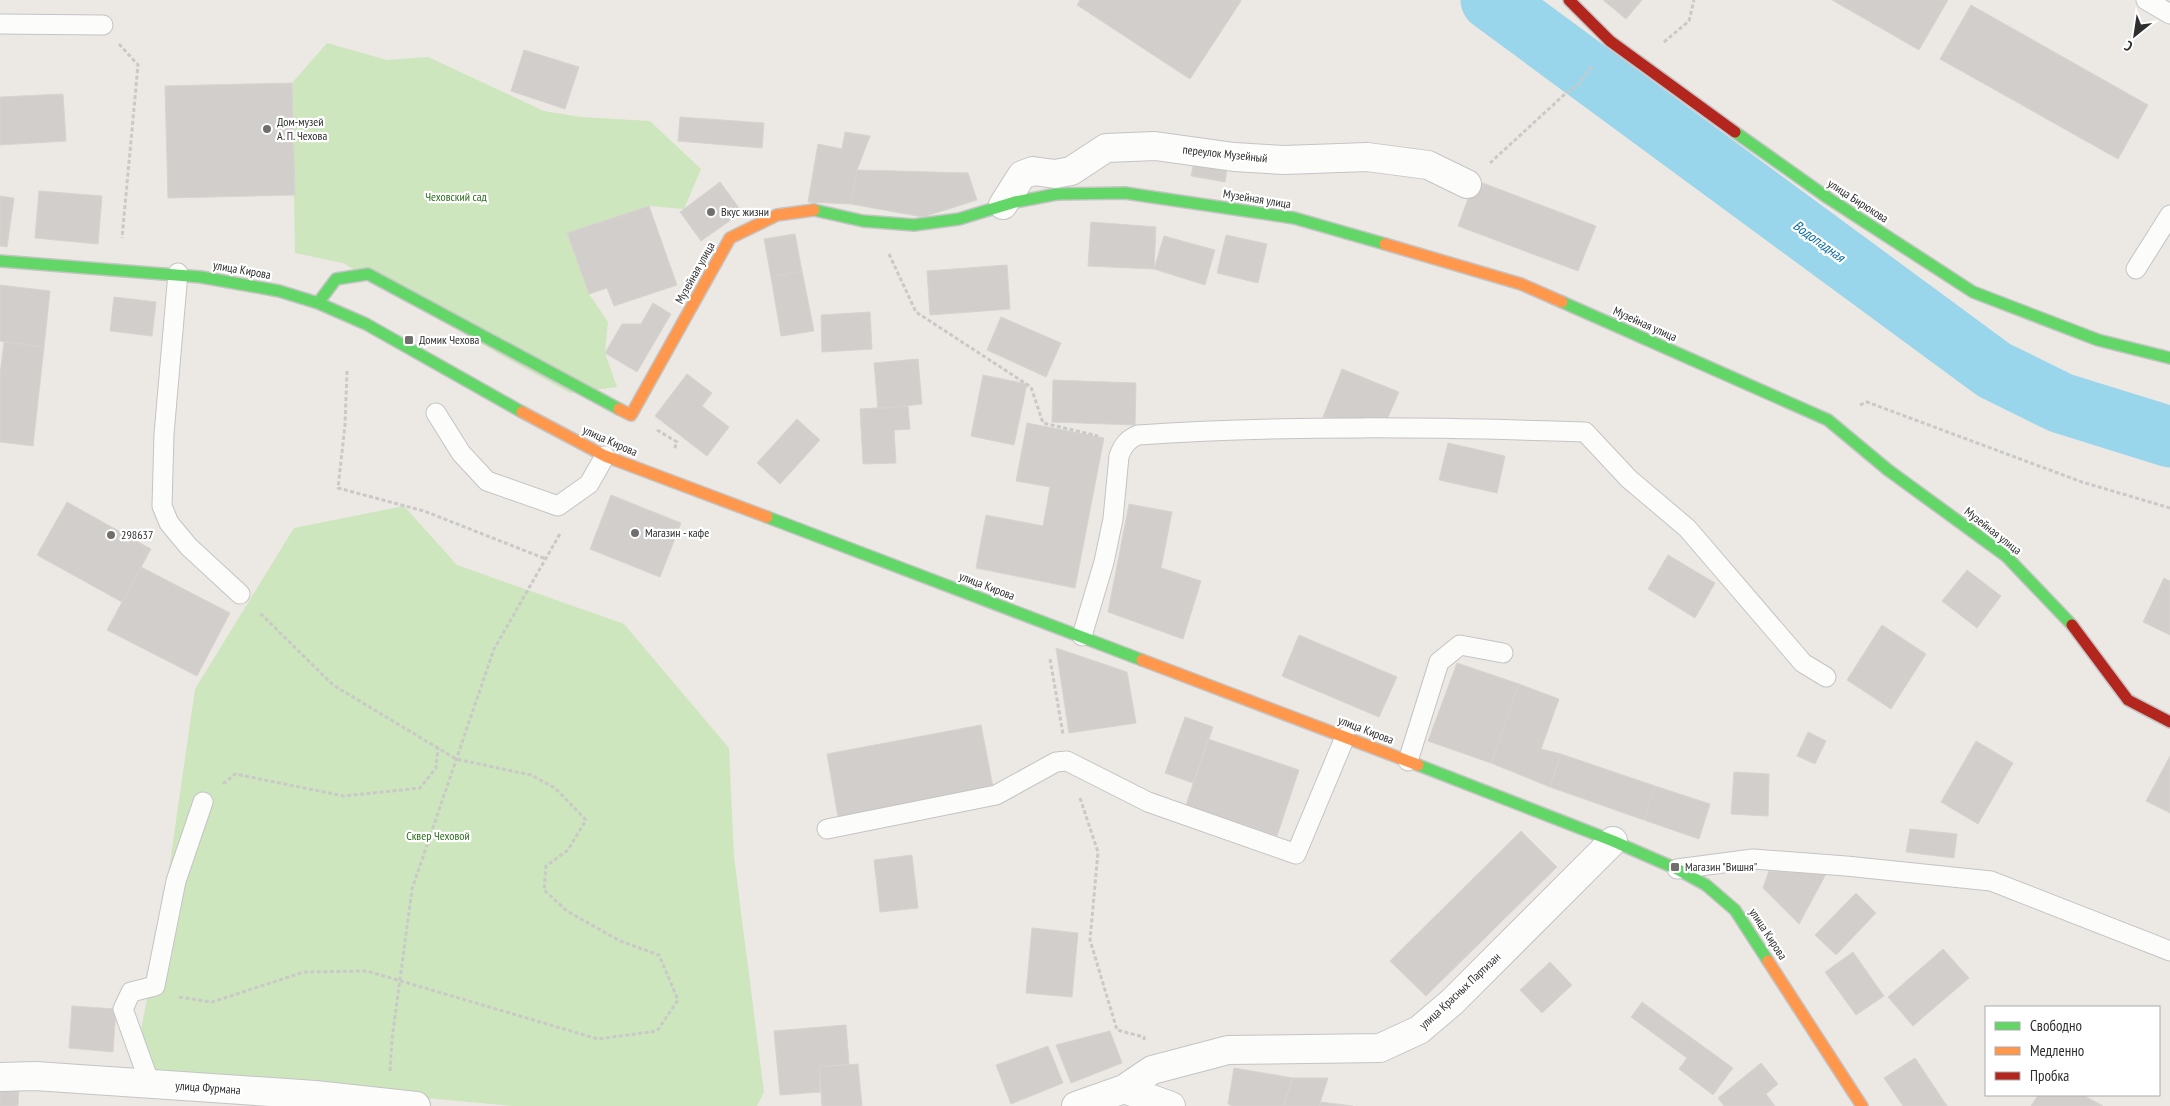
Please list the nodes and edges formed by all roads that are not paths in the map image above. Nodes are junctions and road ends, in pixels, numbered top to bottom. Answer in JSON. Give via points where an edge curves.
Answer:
{"nodes":[{"id":1,"x":1569,"y":0,"type":"edge"},
{"id":2,"x":2146,"y":0,"type":"edge"},
{"id":3,"x":2170,"y":14,"type":"edge"},
{"id":4,"x":0,"y":24,"type":"edge"},
{"id":5,"x":103,"y":25,"type":"road end"},
{"id":6,"x":1467,"y":184,"type":"road end"},
{"id":7,"x":1003,"y":205,"type":"junction"},
{"id":8,"x":2170,"y":214,"type":"edge"},
{"id":9,"x":0,"y":261,"type":"edge"},
{"id":10,"x":2136,"y":269,"type":"dead end"},
{"id":11,"x":178,"y":274,"type":"junction"},
{"id":12,"x":318,"y":303,"type":"junction"},
{"id":13,"x":2170,"y":358,"type":"edge"},
{"id":14,"x":436,"y":413,"type":"dead end"},
{"id":15,"x":605,"y":456,"type":"junction"},
{"id":16,"x":240,"y":594,"type":"road end"},
{"id":17,"x":1082,"y":636,"type":"junction"},
{"id":18,"x":1503,"y":653,"type":"dead end"},
{"id":19,"x":1826,"y":677,"type":"dead end"},
{"id":20,"x":2170,"y":722,"type":"edge"},
{"id":21,"x":1345,"y":737,"type":"junction"},
{"id":22,"x":1408,"y":761,"type":"junction"},
{"id":23,"x":203,"y":802,"type":"dead end"},
{"id":24,"x":827,"y":829,"type":"dead end"},
{"id":25,"x":1613,"y":841,"type":"junction"},
{"id":26,"x":1677,"y":869,"type":"junction"},
{"id":27,"x":2170,"y":951,"type":"edge"},
{"id":28,"x":0,"y":1077,"type":"edge"},
{"id":29,"x":150,"y":1084,"type":"junction"},
{"id":30,"x":1124,"y":1089,"type":"junction"},
{"id":31,"x":316,"y":1095,"type":"junction"},
{"id":32,"x":357,"y":1103,"type":"edge"},
{"id":33,"x":402,"y":1105,"type":"edge"},
{"id":34,"x":287,"y":1106,"type":"edge"},
{"id":35,"x":1076,"y":1106,"type":"edge"},
{"id":36,"x":1171,"y":1106,"type":"edge"},
{"id":37,"x":1862,"y":1106,"type":"edge"}],
"edges":[{"from":1,"to":13,"type":"street","name":"улица Бирюкова","via":[[1610,41],[1640,63],[1828,198],[1973,292],[2098,340]]},
{"from":2,"to":3,"type":"lane"},
{"from":4,"to":5,"type":"lane"},
{"from":6,"to":7,"type":"street","name":"переулок Музейный","via":[[1428,165],[1367,156],[1284,160],[1155,146],[1106,148],[1071,171],[1055,174],[1033,171],[1022,175]]},
{"from":7,"to":12,"type":"street","name":"Музейная улица","via":[[959,219],[914,225],[874,222],[815,210],[777,215],[730,238],[631,415],[368,274],[336,279]]},
{"from":7,"to":20,"type":"street","name":"Музейная улица","via":[[1057,194],[1125,193],[1294,218],[1521,284],[1828,420],[1888,470],[2006,556],[2075,628],[2128,700]]},
{"from":8,"to":10,"type":"lane"},
{"from":9,"to":11,"type":"street","name":"улица Кирова","via":[[56,268]]},
{"from":11,"to":12,"type":"street","name":"улица Кирова","via":[[270,289]]},
{"from":11,"to":16,"type":"lane","via":[[164,425],[162,506],[169,523],[189,547]]},
{"from":12,"to":15,"type":"street","name":"улица Кирова","via":[[371,325],[539,422]]},
{"from":14,"to":15,"type":"lane","via":[[461,453],[487,480],[558,506],[589,484]]},
{"from":15,"to":17,"type":"street","name":"улица Кирова"},
{"from":17,"to":19,"type":"lane","via":[[1113,519],[1119,456],[1126,442],[1138,435],[1214,430],[1450,428],[1585,432],[1629,479],[1687,528],[1803,663]]},
{"from":17,"to":21,"type":"street","name":"улица Кирова"},
{"from":18,"to":22,"type":"lane","via":[[1460,645],[1439,662]]},
{"from":21,"to":22,"type":"street","name":"улица Кирова"},
{"from":21,"to":24,"type":"lane","via":[[1296,854],[1148,802],[1062,761],[996,794]]},
{"from":22,"to":25,"type":"street","name":"улица Кирова"},
{"from":23,"to":29,"type":"lane","via":[[176,881],[155,986],[131,992],[123,1009]]},
{"from":25,"to":26,"type":"street","name":"улица Кирова"},
{"from":25,"to":30,"type":"street","name":"улица Красных Партизан","via":[[1452,1002],[1419,1030],[1380,1048],[1228,1050],[1152,1070]]},
{"from":26,"to":27,"type":"lane","via":[[1753,859],[1991,881]]},
{"from":26,"to":37,"type":"street","name":"улица Кирова","via":[[1706,885],[1736,910]]},
{"from":28,"to":29,"type":"street","name":"улица Фурмана","via":[[36,1076]]},
{"from":29,"to":31,"type":"street","name":"улица Фурмана"},
{"from":30,"to":35,"type":"street"},
{"from":30,"to":36,"type":"street"},
{"from":31,"to":32,"type":"street","name":"улица Фурмана"},
{"from":31,"to":34,"type":"lane"},
{"from":32,"to":33,"type":"street","name":"улица Фурмана"}]}
